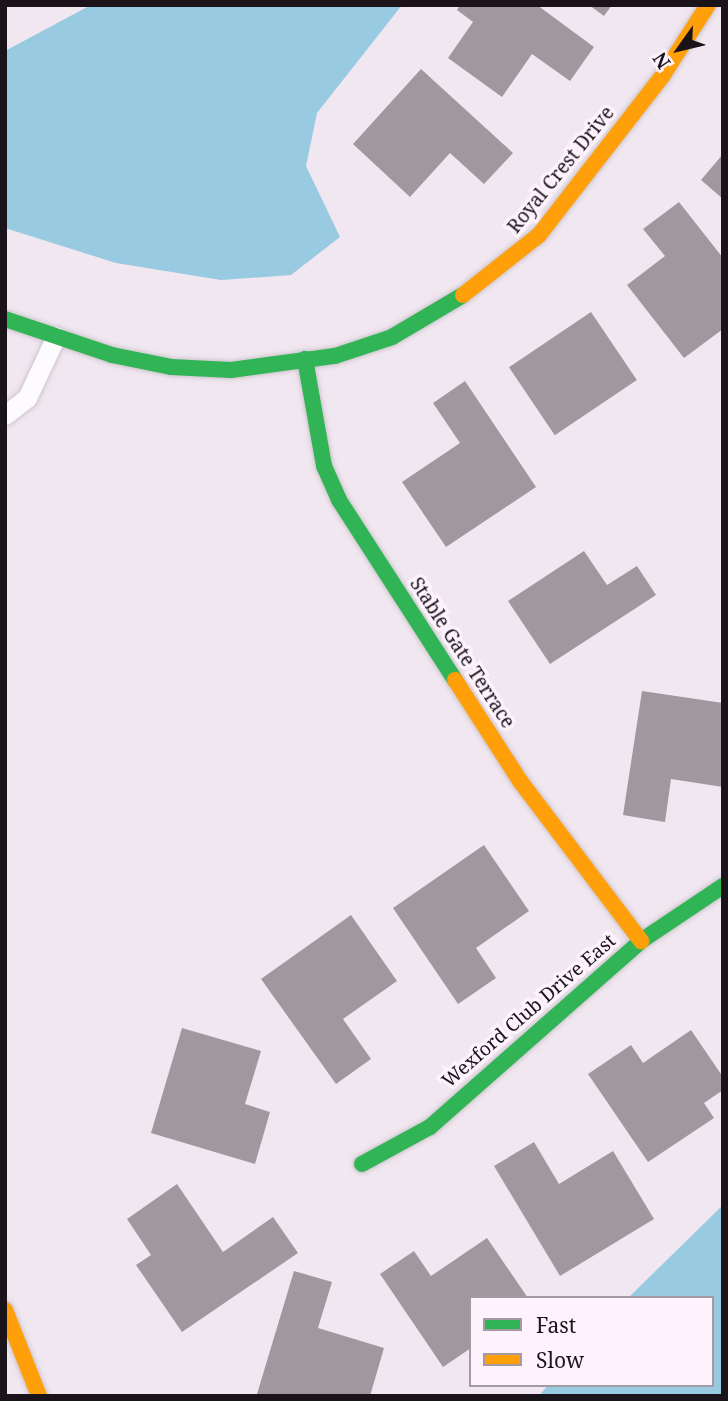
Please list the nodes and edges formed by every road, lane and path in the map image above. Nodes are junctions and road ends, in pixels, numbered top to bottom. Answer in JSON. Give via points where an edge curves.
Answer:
{"nodes":[{"id":1,"x":708,"y":5,"type":"edge"},
{"id":2,"x":5,"y":319,"type":"edge"},
{"id":3,"x":56,"y":336,"type":"junction"},
{"id":4,"x":305,"y":359,"type":"junction"},
{"id":5,"x":5,"y":415,"type":"edge"},
{"id":6,"x":723,"y":886,"type":"edge"},
{"id":7,"x":641,"y":942,"type":"junction"},
{"id":8,"x":362,"y":1164,"type":"dead end"},
{"id":9,"x":5,"y":1310,"type":"edge"},
{"id":10,"x":39,"y":1396,"type":"edge"}],
"edges":[{"from":1,"to":4,"type":"street","name":"Royal Crest Drive","via":[[582,184],[539,235],[495,275],[445,310],[392,337],[335,356]]},
{"from":2,"to":3,"type":"street","name":"Royal Crest Drive"},
{"from":3,"to":4,"type":"street","name":"Royal Crest Drive","via":[[171,367],[231,370]]},
{"from":3,"to":5,"type":"lane","via":[[27,398]]},
{"from":4,"to":7,"type":"street","name":"Stable Gate Terrace","via":[[324,466],[339,500],[520,781]]},
{"from":6,"to":7,"type":"street","name":"Wexford Club Drive East"},
{"from":7,"to":8,"type":"street","name":"Wexford Club Drive East","via":[[492,1066],[430,1127]]},
{"from":9,"to":10,"type":"street"}]}
